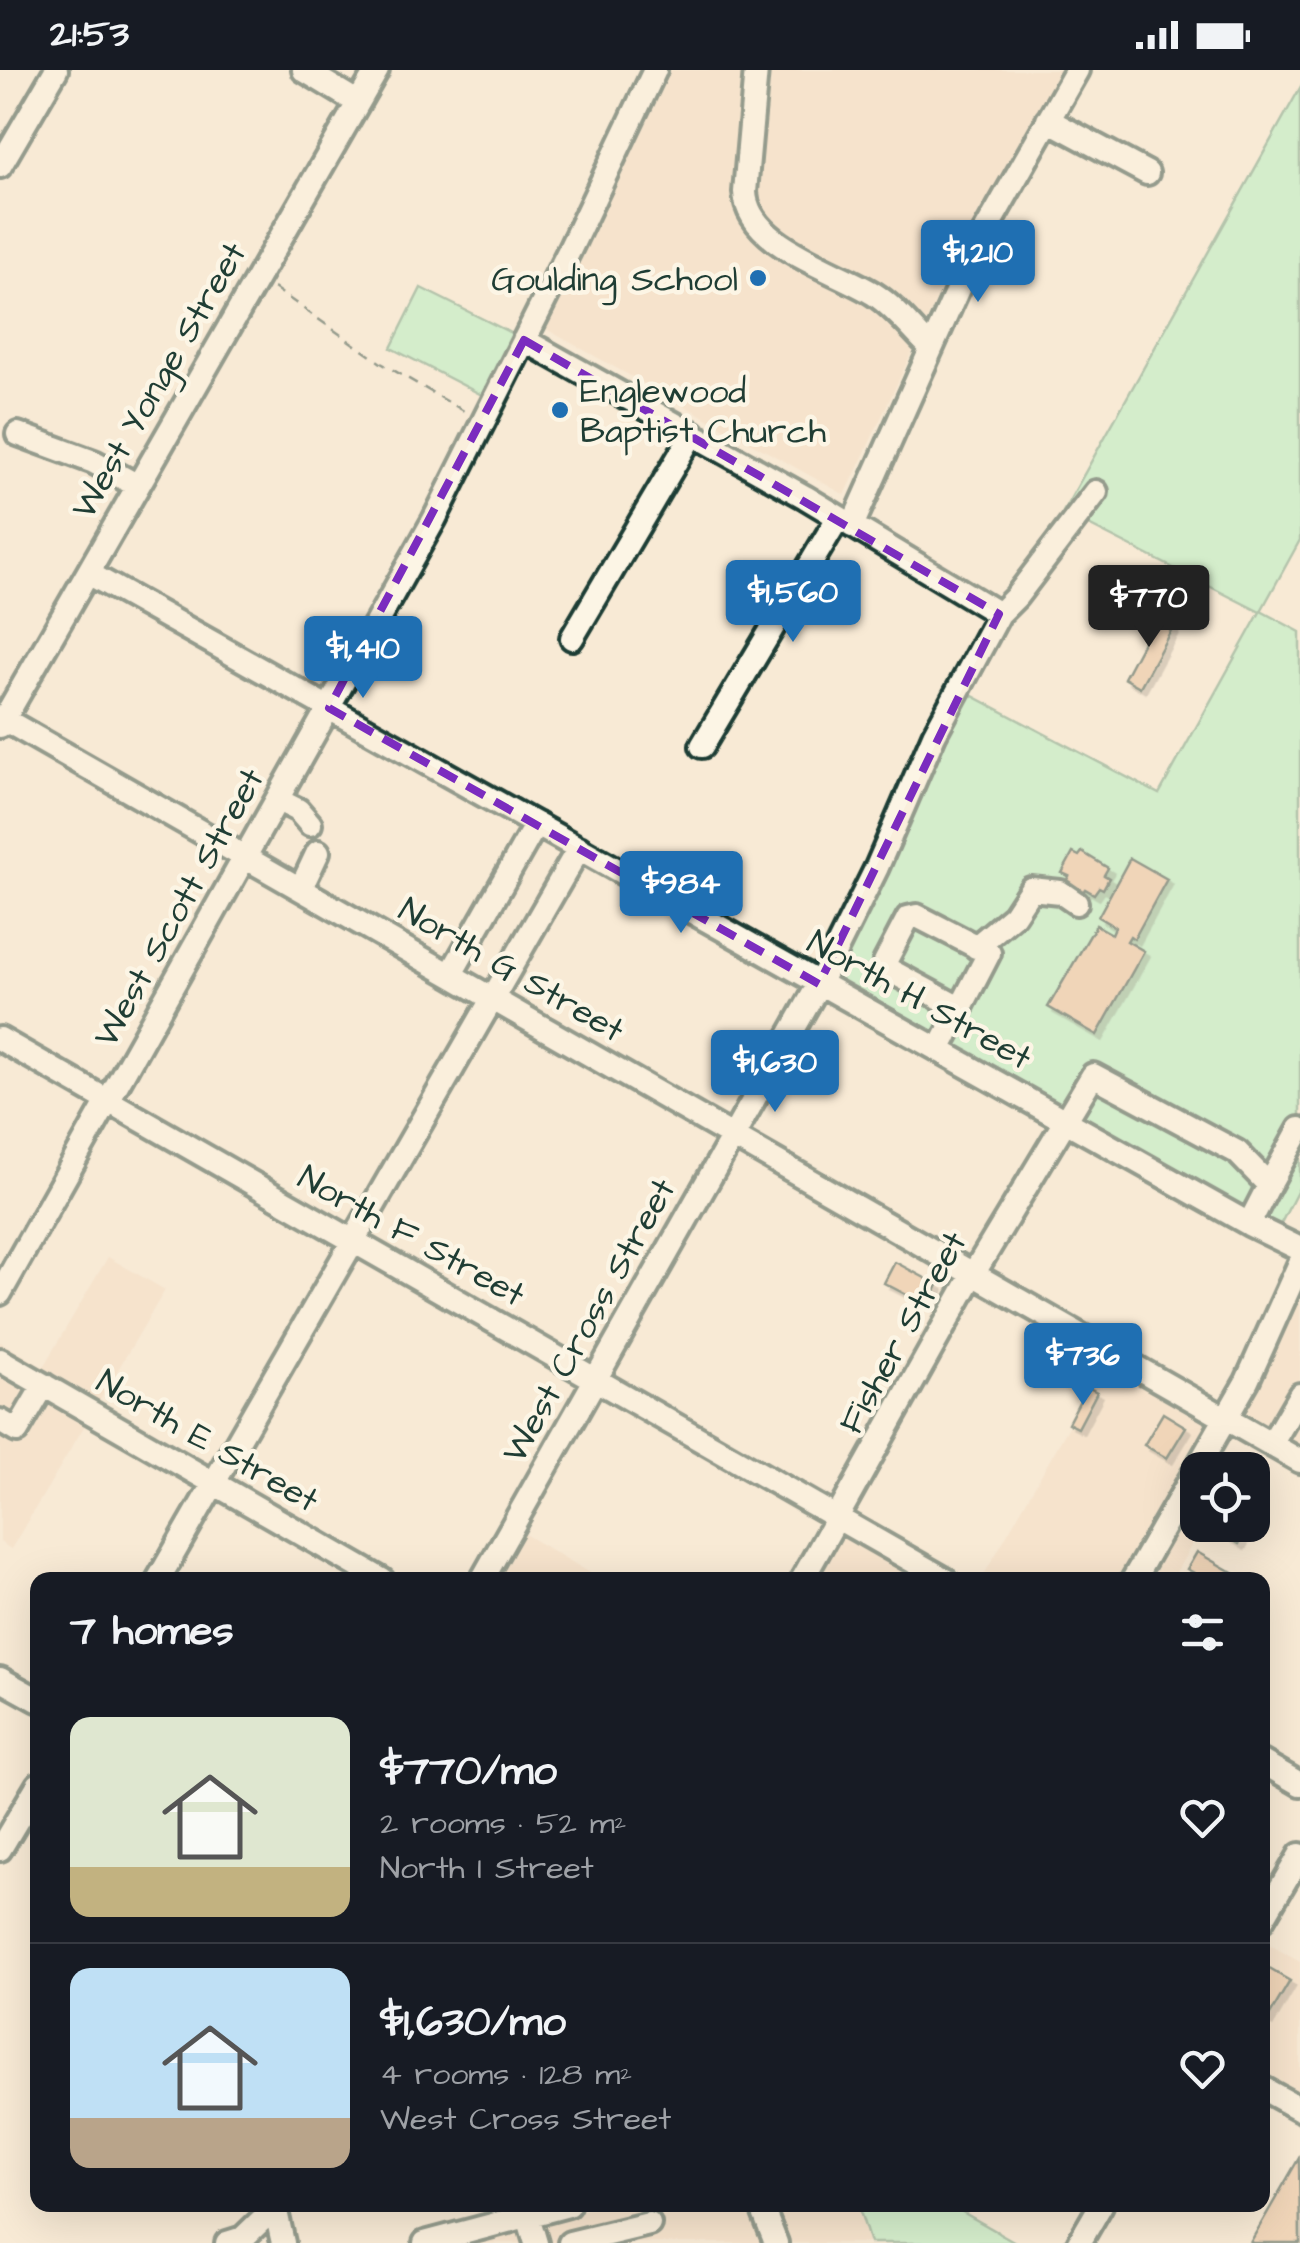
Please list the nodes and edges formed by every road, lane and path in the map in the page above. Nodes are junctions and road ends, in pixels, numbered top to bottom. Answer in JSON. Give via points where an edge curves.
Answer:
{"nodes":[{"id":1,"x":56,"y":70,"type":"edge"},
{"id":2,"x":304,"y":70,"type":"edge"},
{"id":3,"x":377,"y":70,"type":"edge"},
{"id":4,"x":756,"y":70,"type":"edge"},
{"id":5,"x":1078,"y":70,"type":"edge"},
{"id":6,"x":648,"y":73,"type":"edge"},
{"id":7,"x":358,"y":102,"type":"junction"},
{"id":8,"x":1048,"y":120,"type":"junction"},
{"id":9,"x":0,"y":166,"type":"edge"},
{"id":10,"x":1147,"y":173,"type":"dead end"},
{"id":11,"x":258,"y":276,"type":"junction"},
{"id":12,"x":524,"y":340,"type":"junction"},
{"id":13,"x":931,"y":348,"type":"junction"},
{"id":14,"x":484,"y":421,"type":"junction"},
{"id":15,"x":692,"y":433,"type":"junction"},
{"id":16,"x":18,"y":434,"type":"dead end"},
{"id":17,"x":138,"y":486,"type":"junction"},
{"id":18,"x":1096,"y":492,"type":"dead end"},
{"id":19,"x":845,"y":522,"type":"junction"},
{"id":20,"x":88,"y":573,"type":"junction"},
{"id":21,"x":999,"y":614,"type":"junction"},
{"id":22,"x":572,"y":638,"type":"dead end"},
{"id":23,"x":329,"y":708,"type":"junction"},
{"id":24,"x":1,"y":721,"type":"edge"},
{"id":25,"x":702,"y":746,"type":"dead end"},
{"id":26,"x":278,"y":800,"type":"junction"},
{"id":27,"x":310,"y":824,"type":"dead end"},
{"id":28,"x":536,"y":824,"type":"junction"},
{"id":29,"x":579,"y":848,"type":"junction"},
{"id":30,"x":318,"y":852,"type":"dead end"},
{"id":31,"x":246,"y":860,"type":"junction"},
{"id":32,"x":301,"y":888,"type":"junction"},
{"id":33,"x":1076,"y":903,"type":"dead end"},
{"id":34,"x":976,"y":947,"type":"junction"},
{"id":35,"x":451,"y":974,"type":"junction"},
{"id":36,"x":819,"y":984,"type":"junction"},
{"id":37,"x":493,"y":998,"type":"junction"},
{"id":38,"x":961,"y":1009,"type":"junction"},
{"id":39,"x":0,"y":1039,"type":"edge"},
{"id":40,"x":940,"y":1050,"type":"junction"},
{"id":41,"x":109,"y":1102,"type":"junction"},
{"id":42,"x":1065,"y":1120,"type":"junction"},
{"id":43,"x":1300,"y":1129,"type":"edge"},
{"id":44,"x":732,"y":1138,"type":"junction"},
{"id":45,"x":1269,"y":1185,"type":"junction"},
{"id":46,"x":1249,"y":1224,"type":"junction"},
{"id":47,"x":350,"y":1241,"type":"junction"},
{"id":48,"x":1300,"y":1249,"type":"edge"},
{"id":49,"x":1300,"y":1262,"type":"edge"},
{"id":50,"x":972,"y":1276,"type":"junction"},
{"id":51,"x":0,"y":1292,"type":"edge"},
{"id":52,"x":0,"y":1360,"type":"edge"},
{"id":53,"x":594,"y":1378,"type":"junction"},
{"id":54,"x":44,"y":1385,"type":"junction"},
{"id":55,"x":1300,"y":1395,"type":"edge"},
{"id":56,"x":1227,"y":1416,"type":"junction"},
{"id":57,"x":0,"y":1421,"type":"edge"},
{"id":58,"x":1272,"y":1443,"type":"junction"},
{"id":59,"x":1300,"y":1460,"type":"edge"},
{"id":60,"x":213,"y":1483,"type":"junction"},
{"id":61,"x":838,"y":1517,"type":"junction"},
{"id":62,"x":163,"y":1572,"type":"edge"},
{"id":63,"x":368,"y":1572,"type":"edge"},
{"id":64,"x":486,"y":1572,"type":"edge"},
{"id":65,"x":807,"y":1572,"type":"edge"},
{"id":66,"x":932,"y":1572,"type":"edge"},
{"id":67,"x":1138,"y":1572,"type":"edge"},
{"id":68,"x":0,"y":1679,"type":"edge"},
{"id":69,"x":30,"y":1696,"type":"edge"},
{"id":70,"x":1270,"y":1767,"type":"edge"},
{"id":71,"x":1300,"y":1784,"type":"edge"},
{"id":72,"x":30,"y":1798,"type":"edge"},
{"id":73,"x":0,"y":1849,"type":"edge"},
{"id":74,"x":1300,"y":1854,"type":"edge"},
{"id":75,"x":1270,"y":1906,"type":"edge"},
{"id":76,"x":1270,"y":2092,"type":"edge"},
{"id":77,"x":1300,"y":2109,"type":"edge"},
{"id":78,"x":270,"y":2212,"type":"edge"},
{"id":79,"x":277,"y":2212,"type":"edge"},
{"id":80,"x":543,"y":2212,"type":"edge"},
{"id":81,"x":764,"y":2212,"type":"edge"},
{"id":82,"x":1097,"y":2212,"type":"edge"},
{"id":83,"x":528,"y":2216,"type":"junction"},
{"id":84,"x":649,"y":2224,"type":"edge"},
{"id":85,"x":227,"y":2243,"type":"edge"},
{"id":86,"x":283,"y":2243,"type":"edge"},
{"id":87,"x":425,"y":2243,"type":"edge"},
{"id":88,"x":536,"y":2243,"type":"edge"},
{"id":89,"x":570,"y":2243,"type":"edge"},
{"id":90,"x":776,"y":2243,"type":"edge"},
{"id":91,"x":1080,"y":2243,"type":"edge"}],
"edges":[{"from":1,"to":9,"type":"street"},
{"from":2,"to":7,"type":"street"},
{"from":3,"to":7,"type":"street","name":"West Yonge Street"},
{"from":4,"to":13,"type":"street","via":[[746,192],[754,222],[775,241],[876,296]]},
{"from":5,"to":8,"type":"street"},
{"from":6,"to":12,"type":"street","name":"West Scott Street"},
{"from":7,"to":11,"type":"street","name":"West Yonge Street"},
{"from":8,"to":10,"type":"street"},
{"from":8,"to":13,"type":"street","via":[[978,244]]},
{"from":11,"to":14,"type":"path","via":[[381,363]]},
{"from":11,"to":17,"type":"street","name":"West Yonge Street"},
{"from":12,"to":14,"type":"street","name":"West Scott Street"},
{"from":12,"to":15,"type":"street"},
{"from":13,"to":19,"type":"street"},
{"from":14,"to":23,"type":"street","name":"West Scott Street"},
{"from":15,"to":19,"type":"street"},
{"from":15,"to":22,"type":"street"},
{"from":16,"to":17,"type":"street"},
{"from":17,"to":20,"type":"street","name":"West Yonge Street"},
{"from":18,"to":21,"type":"street","name":"West Cross Street"},
{"from":19,"to":21,"type":"street"},
{"from":19,"to":25,"type":"street"},
{"from":20,"to":23,"type":"street","name":"North H Street"},
{"from":20,"to":24,"type":"street","name":"West Yonge Street"},
{"from":21,"to":36,"type":"street","name":"West Cross Street","via":[[934,735]]},
{"from":23,"to":26,"type":"street","name":"West Scott Street"},
{"from":23,"to":28,"type":"street","name":"North H Street"},
{"from":24,"to":31,"type":"street","name":"North G Street"},
{"from":26,"to":27,"type":"street"},
{"from":26,"to":31,"type":"street","name":"West Scott Street"},
{"from":28,"to":29,"type":"street","name":"North H Street"},
{"from":28,"to":35,"type":"street"},
{"from":29,"to":36,"type":"street","name":"North H Street"},
{"from":29,"to":37,"type":"street"},
{"from":30,"to":32,"type":"street"},
{"from":31,"to":32,"type":"street","name":"North G Street"},
{"from":31,"to":41,"type":"street","name":"West Scott Street"},
{"from":32,"to":35,"type":"street","name":"North G Street"},
{"from":33,"to":34,"type":"street","via":[[1060,892],[1031,889],[1014,915]]},
{"from":34,"to":38,"type":"street","via":[[989,954]]},
{"from":34,"to":38,"type":"street","via":[[917,916],[908,918],[885,962]]},
{"from":35,"to":37,"type":"street","name":"North G Street"},
{"from":36,"to":40,"type":"street","name":"North H Street"},
{"from":36,"to":44,"type":"street","name":"West Cross Street"},
{"from":37,"to":44,"type":"street","name":"North G Street"},
{"from":37,"to":47,"type":"street"},
{"from":38,"to":40,"type":"street"},
{"from":39,"to":41,"type":"street","name":"North F Street"},
{"from":40,"to":42,"type":"street","name":"North H Street"},
{"from":41,"to":47,"type":"street","name":"North F Street"},
{"from":41,"to":51,"type":"street","name":"West Scott Street"},
{"from":42,"to":45,"type":"street","name":"Fisher Street","via":[[1093,1075],[1237,1152]]},
{"from":42,"to":46,"type":"street","name":"North H Street"},
{"from":42,"to":50,"type":"street","name":"Fisher Street"},
{"from":43,"to":45,"type":"street"},
{"from":44,"to":50,"type":"street","name":"North G Street"},
{"from":44,"to":53,"type":"street","name":"West Cross Street"},
{"from":45,"to":46,"type":"street"},
{"from":46,"to":48,"type":"street","name":"North H Street"},
{"from":47,"to":53,"type":"street","name":"North F Street"},
{"from":47,"to":60,"type":"street"},
{"from":49,"to":56,"type":"street"},
{"from":50,"to":56,"type":"street","name":"North G Street"},
{"from":50,"to":61,"type":"street","name":"Fisher Street"},
{"from":52,"to":54,"type":"street","name":"North E Street"},
{"from":53,"to":61,"type":"street","name":"North F Street"},
{"from":53,"to":64,"type":"street","name":"West Cross Street"},
{"from":54,"to":57,"type":"street","via":[[17,1431]]},
{"from":54,"to":60,"type":"street","name":"North E Street"},
{"from":55,"to":58,"type":"street"},
{"from":56,"to":58,"type":"street","name":"North G Street"},
{"from":56,"to":67,"type":"street"},
{"from":58,"to":59,"type":"street","name":"North G Street"},
{"from":60,"to":62,"type":"street"},
{"from":60,"to":63,"type":"street","name":"North E Street"},
{"from":61,"to":65,"type":"street","name":"Fisher Street"},
{"from":61,"to":66,"type":"street","name":"North F Street"},
{"from":68,"to":69,"type":"street"},
{"from":70,"to":71,"type":"street"},
{"from":72,"to":73,"type":"street"},
{"from":74,"to":75,"type":"street"},
{"from":76,"to":77,"type":"street"},
{"from":78,"to":85,"type":"street","via":[[244,2238]]},
{"from":79,"to":86,"type":"street"},
{"from":80,"to":83,"type":"street"},
{"from":81,"to":90,"type":"street"},
{"from":82,"to":91,"type":"street"},
{"from":83,"to":87,"type":"street"},
{"from":83,"to":88,"type":"street"},
{"from":84,"to":89,"type":"street"}]}
